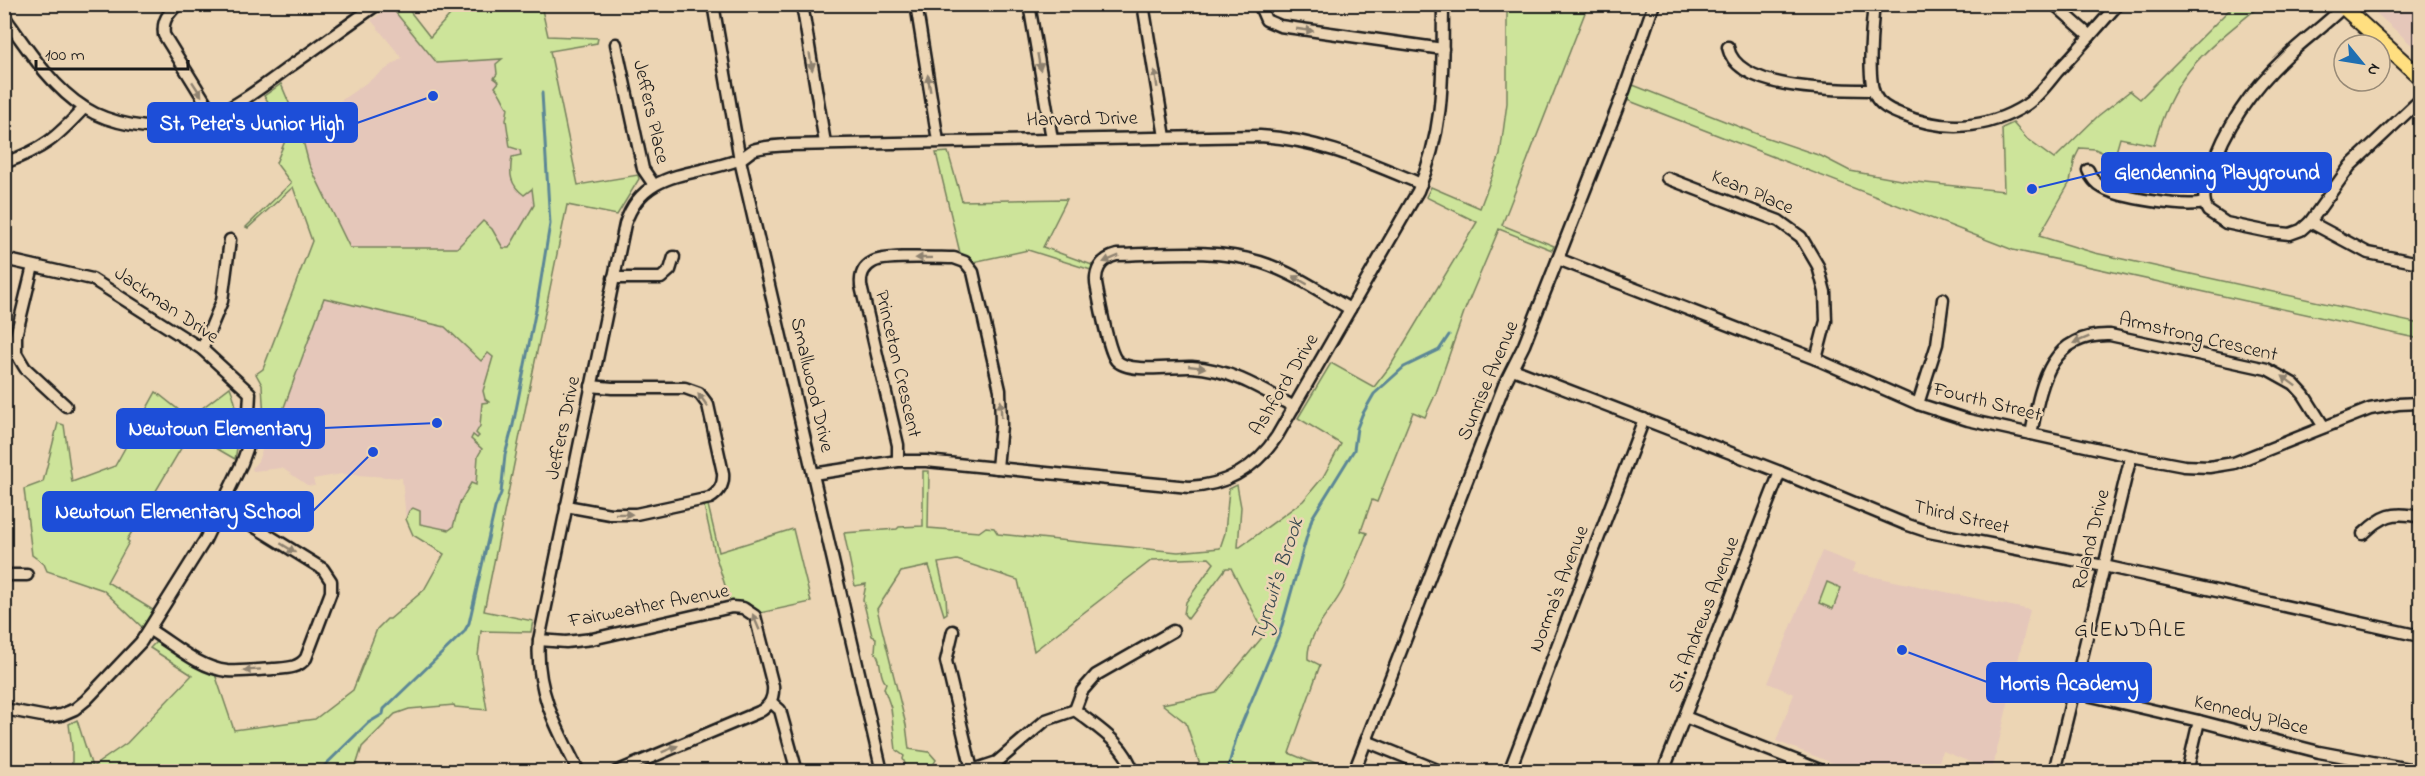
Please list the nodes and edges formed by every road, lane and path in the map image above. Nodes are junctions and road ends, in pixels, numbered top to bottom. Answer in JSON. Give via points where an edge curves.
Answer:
{"nodes":[{"id":1,"x":178,"y":4,"type":"edge"},
{"id":2,"x":378,"y":4,"type":"edge"},
{"id":3,"x":713,"y":4,"type":"edge"},
{"id":4,"x":802,"y":4,"type":"edge"},
{"id":5,"x":916,"y":4,"type":"edge"},
{"id":6,"x":1029,"y":4,"type":"edge"},
{"id":7,"x":1143,"y":4,"type":"edge"},
{"id":8,"x":1259,"y":4,"type":"edge"},
{"id":9,"x":1443,"y":4,"type":"edge"},
{"id":10,"x":1654,"y":4,"type":"edge"},
{"id":11,"x":1874,"y":4,"type":"edge"},
{"id":12,"x":2054,"y":4,"type":"edge"},
{"id":13,"x":2118,"y":4,"type":"edge"},
{"id":14,"x":2341,"y":6,"type":"edge"},
{"id":15,"x":365,"y":8,"type":"edge"},
{"id":16,"x":4,"y":16,"type":"edge"},
{"id":17,"x":2090,"y":36,"type":"junction"},
{"id":18,"x":616,"y":44,"type":"dead end"},
{"id":19,"x":1728,"y":47,"type":"dead end"},
{"id":20,"x":1443,"y":49,"type":"junction"},
{"id":21,"x":2421,"y":77,"type":"edge"},
{"id":22,"x":1873,"y":90,"type":"junction"},
{"id":23,"x":2421,"y":100,"type":"edge"},
{"id":24,"x":84,"y":108,"type":"junction"},
{"id":25,"x":214,"y":116,"type":"junction"},
{"id":26,"x":1165,"y":137,"type":"junction"},
{"id":27,"x":1052,"y":139,"type":"junction"},
{"id":28,"x":938,"y":141,"type":"junction"},
{"id":29,"x":825,"y":143,"type":"junction"},
{"id":30,"x":740,"y":160,"type":"junction"},
{"id":31,"x":4,"y":163,"type":"edge"},
{"id":32,"x":2088,"y":170,"type":"dead end"},
{"id":33,"x":1667,"y":178,"type":"dead end"},
{"id":34,"x":1421,"y":184,"type":"junction"},
{"id":35,"x":654,"y":185,"type":"junction"},
{"id":36,"x":2204,"y":203,"type":"junction"},
{"id":37,"x":2310,"y":222,"type":"junction"},
{"id":38,"x":230,"y":240,"type":"dead end"},
{"id":39,"x":674,"y":257,"type":"dead end"},
{"id":40,"x":1558,"y":259,"type":"junction"},
{"id":41,"x":4,"y":260,"type":"edge"},
{"id":42,"x":2421,"y":263,"type":"edge"},
{"id":43,"x":33,"y":266,"type":"junction"},
{"id":44,"x":613,"y":278,"type":"junction"},
{"id":45,"x":1943,"y":299,"type":"dead end"},
{"id":46,"x":1350,"y":309,"type":"junction"},
{"id":47,"x":202,"y":349,"type":"junction"},
{"id":48,"x":1816,"y":359,"type":"junction"},
{"id":49,"x":1513,"y":369,"type":"junction"},
{"id":50,"x":591,"y":386,"type":"junction"},
{"id":51,"x":2421,"y":403,"type":"edge"},
{"id":52,"x":1918,"y":404,"type":"junction"},
{"id":53,"x":66,"y":406,"type":"dead end"},
{"id":54,"x":1294,"y":407,"type":"junction"},
{"id":55,"x":1644,"y":419,"type":"junction"},
{"id":56,"x":2324,"y":428,"type":"junction"},
{"id":57,"x":2031,"y":434,"type":"junction"},
{"id":58,"x":2131,"y":456,"type":"junction"},
{"id":59,"x":898,"y":460,"type":"junction"},
{"id":60,"x":997,"y":468,"type":"junction"},
{"id":61,"x":1780,"y":471,"type":"junction"},
{"id":62,"x":813,"y":474,"type":"junction"},
{"id":63,"x":221,"y":506,"type":"junction"},
{"id":64,"x":566,"y":506,"type":"junction"},
{"id":65,"x":2421,"y":517,"type":"edge"},
{"id":66,"x":2363,"y":534,"type":"dead end"},
{"id":67,"x":2104,"y":566,"type":"junction"},
{"id":68,"x":4,"y":575,"type":"edge"},
{"id":69,"x":27,"y":575,"type":"dead end"},
{"id":70,"x":150,"y":630,"type":"junction"},
{"id":71,"x":953,"y":631,"type":"dead end"},
{"id":72,"x":1173,"y":631,"type":"dead end"},
{"id":73,"x":2421,"y":636,"type":"edge"},
{"id":74,"x":539,"y":640,"type":"junction"},
{"id":75,"x":2074,"y":692,"type":"junction"},
{"id":76,"x":771,"y":702,"type":"junction"},
{"id":77,"x":4,"y":709,"type":"edge"},
{"id":78,"x":1075,"y":710,"type":"junction"},
{"id":79,"x":1685,"y":717,"type":"junction"},
{"id":80,"x":2199,"y":721,"type":"junction"},
{"id":81,"x":1365,"y":741,"type":"junction"},
{"id":82,"x":579,"y":771,"type":"edge"},
{"id":83,"x":616,"y":771,"type":"edge"},
{"id":84,"x":796,"y":771,"type":"edge"},
{"id":85,"x":882,"y":771,"type":"edge"},
{"id":86,"x":969,"y":771,"type":"edge"},
{"id":87,"x":1133,"y":771,"type":"edge"},
{"id":88,"x":1354,"y":771,"type":"edge"},
{"id":89,"x":1442,"y":771,"type":"edge"},
{"id":90,"x":1509,"y":771,"type":"edge"},
{"id":91,"x":1663,"y":771,"type":"edge"},
{"id":92,"x":1825,"y":771,"type":"edge"},
{"id":93,"x":2054,"y":771,"type":"edge"},
{"id":94,"x":2187,"y":771,"type":"edge"},
{"id":95,"x":2421,"y":771,"type":"edge"}],
"edges":[{"from":1,"to":25,"type":"street","one_way":true,"via":[[162,24],[164,35]]},
{"from":2,"to":15,"type":"street"},
{"from":3,"to":30,"type":"street","name":"Smallwood Drive"},
{"from":4,"to":29,"type":"street","one_way":true},
{"from":28,"to":5,"type":"street","one_way":true},
{"from":6,"to":27,"type":"street","one_way":true},
{"from":26,"to":7,"type":"street","one_way":true},
{"from":8,"to":20,"type":"street","one_way":true,"via":[[1266,20],[1280,26]]},
{"from":9,"to":20,"type":"street","name":"Ashford Drive"},
{"from":10,"to":40,"type":"street","name":"Sunrise Avenue"},
{"from":11,"to":22,"type":"street"},
{"from":12,"to":17,"type":"street"},
{"from":13,"to":17,"type":"street"},
{"from":14,"to":21,"type":"main road"},
{"from":14,"to":36,"type":"street","via":[[2247,100],[2216,155]]},
{"from":15,"to":25,"type":"street","via":[[251,95]]},
{"from":16,"to":24,"type":"street","via":[[42,67]]},
{"from":17,"to":22,"type":"street","via":[[2032,100],[1982,124],[1951,126],[1910,118],[1879,102]]},
{"from":18,"to":35,"type":"street","name":"Jeffers Place","via":[[643,169]]},
{"from":19,"to":22,"type":"street","via":[[1740,66],[1772,80],[1808,88]]},
{"from":20,"to":34,"type":"street","name":"Ashford Drive","via":[[1438,129]]},
{"from":23,"to":37,"type":"street","via":[[2350,166]]},
{"from":24,"to":25,"type":"street","via":[[109,120],[146,128],[184,127]]},
{"from":24,"to":31,"type":"street","via":[[60,134],[34,153]]},
{"from":26,"to":27,"type":"street","name":"Harvard Drive"},
{"from":26,"to":34,"type":"street","name":"Harvard Drive","via":[[1289,138],[1340,151]]},
{"from":27,"to":28,"type":"street","name":"Harvard Drive"},
{"from":28,"to":29,"type":"street","name":"Harvard Drive"},
{"from":29,"to":30,"type":"street","name":"Harvard Drive","via":[[754,150]]},
{"from":30,"to":35,"type":"street","name":"Jeffers Drive"},
{"from":30,"to":62,"type":"street","name":"Smallwood Drive"},
{"from":32,"to":36,"type":"street","via":[[2108,191],[2162,202]]},
{"from":33,"to":48,"type":"street","name":"Kean Place","via":[[1779,221],[1801,237],[1818,266],[1825,292],[1826,321]]},
{"from":34,"to":46,"type":"street","name":"Ashford Drive"},
{"from":35,"to":44,"type":"street","name":"Jeffers Drive","via":[[639,198],[627,218]]},
{"from":36,"to":37,"type":"street","via":[[2220,221],[2269,232],[2290,234]]},
{"from":37,"to":42,"type":"street","via":[[2368,253]]},
{"from":38,"to":47,"type":"street","via":[[222,301]]},
{"from":39,"to":44,"type":"street","via":[[668,273],[661,278]]},
{"from":40,"to":48,"type":"street","name":"Fourth Street"},
{"from":40,"to":49,"type":"street","name":"Sunrise Avenue"},
{"from":41,"to":43,"type":"street","name":"Jackman Drive"},
{"from":43,"to":47,"type":"street","name":"Jackman Drive","via":[[92,279]]},
{"from":43,"to":53,"type":"street","via":[[16,336],[16,353],[25,368]]},
{"from":44,"to":50,"type":"street","name":"Jeffers Drive"},
{"from":45,"to":52,"type":"street","via":[[1937,345]]},
{"from":46,"to":54,"type":"street","name":"Ashford Drive"},
{"from":46,"to":54,"type":"street","one_way":true,"via":[[1279,269],[1233,256],[1117,255],[1104,260],[1097,269],[1095,280],[1112,350],[1121,363],[1223,372]]},
{"from":47,"to":63,"type":"street","name":"Jackman Drive","via":[[250,393],[248,449]]},
{"from":48,"to":52,"type":"street","name":"Fourth Street"},
{"from":49,"to":55,"type":"street","name":"Third Street"},
{"from":49,"to":81,"type":"street","name":"Sunrise Avenue"},
{"from":50,"to":64,"type":"street","name":"Jeffers Drive"},
{"from":64,"to":50,"type":"street","one_way":true,"via":[[618,514],[645,513],[710,498],[723,482],[708,405],[699,393],[685,388]]},
{"from":51,"to":56,"type":"street","name":"Fourth Street","via":[[2370,409]]},
{"from":52,"to":57,"type":"street","name":"Fourth Street"},
{"from":54,"to":60,"type":"street","name":"Ashford Drive","via":[[1260,458],[1239,474],[1212,484],[1182,487]]},
{"from":55,"to":61,"type":"street","name":"Third Street"},
{"from":55,"to":90,"type":"street","name":"Norma's Avenue"},
{"from":56,"to":57,"type":"street","name":"Armstrong Crescent","one_way":true,"via":[[2300,390],[2267,369],[2099,334],[2072,343],[2049,366],[2042,380]]},
{"from":56,"to":58,"type":"street","name":"Fourth Street","via":[[2234,464],[2184,466]]},
{"from":57,"to":58,"type":"street","name":"Fourth Street"},
{"from":58,"to":67,"type":"street","name":"Roland Drive"},
{"from":59,"to":60,"type":"street","name":"Ashford Drive"},
{"from":60,"to":59,"type":"street","name":"Princeton Crescent","one_way":true,"via":[[1001,425],[998,382],[973,272],[954,258],[878,259],[861,276]]},
{"from":59,"to":62,"type":"street","name":"Ashford Drive"},
{"from":61,"to":67,"type":"street","name":"Third Street","via":[[1905,525]]},
{"from":61,"to":79,"type":"street","name":"St. Andrews Avenue"},
{"from":62,"to":85,"type":"street","name":"Smallwood Drive"},
{"from":63,"to":70,"type":"street","name":"Jackman Drive","via":[[205,540]]},
{"from":63,"to":70,"type":"street","one_way":true,"via":[[330,576],[331,592],[306,658],[292,667],[220,670]]},
{"from":64,"to":74,"type":"street","name":"Jeffers Drive"},
{"from":65,"to":66,"type":"street","via":[[2393,514]]},
{"from":67,"to":73,"type":"street","name":"Third Street"},
{"from":67,"to":75,"type":"street","name":"Roland Drive"},
{"from":68,"to":69,"type":"street"},
{"from":70,"to":77,"type":"street","name":"Jackman Drive","via":[[75,709],[47,717]]},
{"from":71,"to":86,"type":"street","via":[[946,661]]},
{"from":72,"to":78,"type":"street","via":[[1092,679]]},
{"from":76,"to":74,"type":"street","name":"Fairweather Avenue","one_way":true,"via":[[773,686],[759,623],[753,613],[743,608],[732,607],[584,640]]},
{"from":74,"to":82,"type":"street","name":"Jeffers Drive","via":[[540,675],[547,705]]},
{"from":75,"to":80,"type":"street","name":"Kennedy Place"},
{"from":75,"to":93,"type":"street","name":"Roland Drive"},
{"from":83,"to":76,"type":"street","one_way":true,"via":[[759,712]]},
{"from":76,"to":84,"type":"street","via":[[780,710]]},
{"from":78,"to":86,"type":"street","via":[[1046,720],[1005,757]]},
{"from":78,"to":87,"type":"street","via":[[1113,739]]},
{"from":79,"to":91,"type":"street","name":"St. Andrews Avenue"},
{"from":79,"to":92,"type":"street"},
{"from":80,"to":94,"type":"street"},
{"from":80,"to":95,"type":"street","name":"Kennedy Place","via":[[2319,752]]},
{"from":81,"to":88,"type":"street","name":"Sunrise Avenue"},
{"from":81,"to":89,"type":"street"}]}
